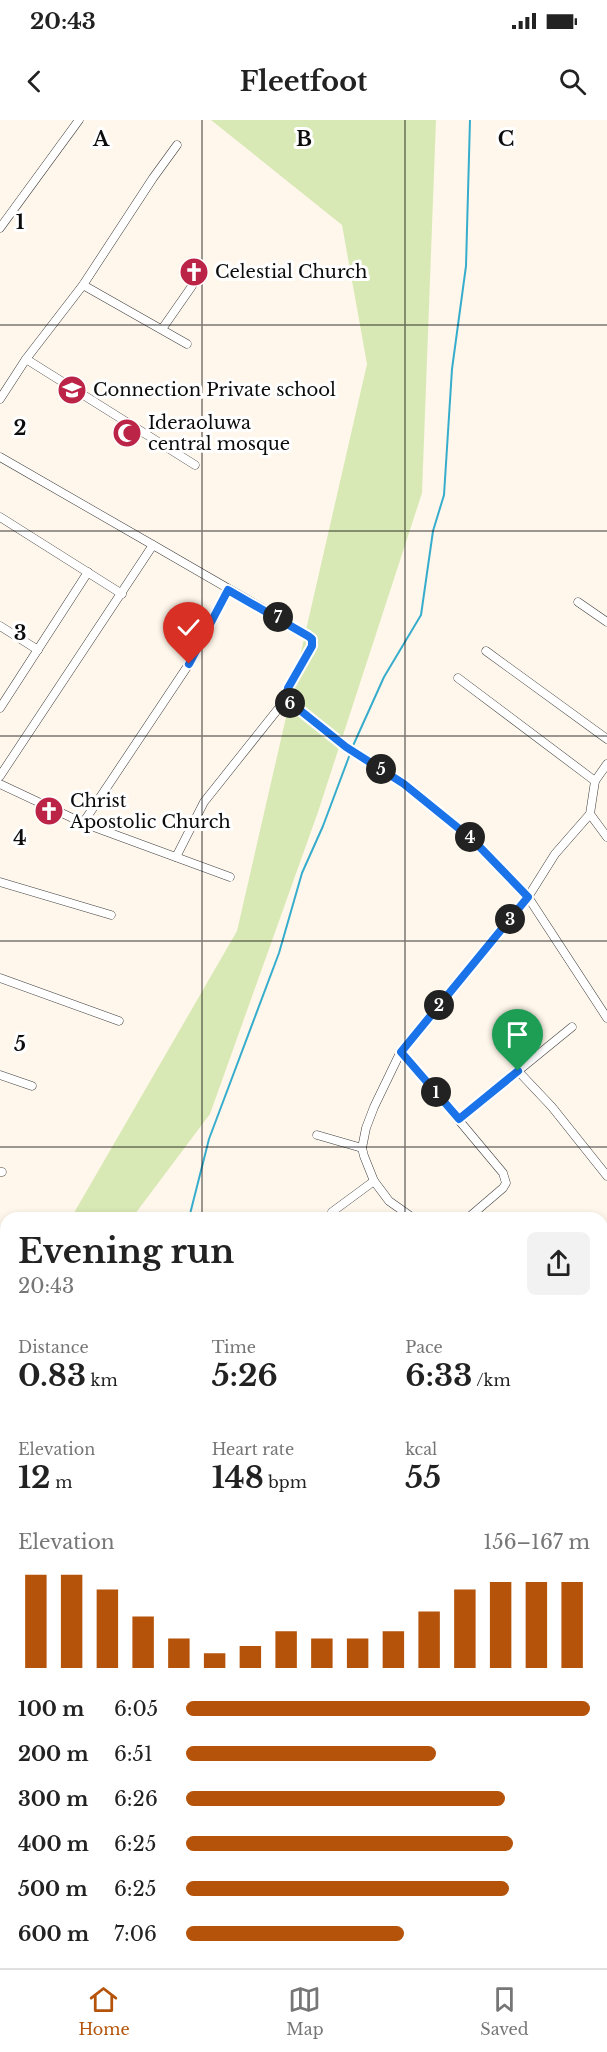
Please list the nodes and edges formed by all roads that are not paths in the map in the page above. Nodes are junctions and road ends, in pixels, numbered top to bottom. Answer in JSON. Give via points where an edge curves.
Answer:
{"nodes":[{"id":1,"x":79,"y":120,"type":"edge"},
{"id":2,"x":177,"y":145,"type":"dead end"},
{"id":3,"x":0,"y":228,"type":"edge"},
{"id":4,"x":83,"y":285,"type":"junction"},
{"id":5,"x":192,"y":286,"type":"dead end"},
{"id":6,"x":162,"y":329,"type":"junction"},
{"id":7,"x":187,"y":344,"type":"dead end"},
{"id":8,"x":26,"y":359,"type":"junction"},
{"id":9,"x":0,"y":399,"type":"edge"},
{"id":10,"x":0,"y":458,"type":"edge"},
{"id":11,"x":195,"y":465,"type":"dead end"},
{"id":12,"x":0,"y":517,"type":"edge"},
{"id":13,"x":153,"y":545,"type":"junction"},
{"id":14,"x":88,"y":572,"type":"junction"},
{"id":15,"x":228,"y":590,"type":"junction"},
{"id":16,"x":122,"y":594,"type":"junction"},
{"id":17,"x":578,"y":602,"type":"dead end"},
{"id":18,"x":607,"y":622,"type":"edge"},
{"id":19,"x":0,"y":626,"type":"edge"},
{"id":20,"x":38,"y":650,"type":"junction"},
{"id":21,"x":486,"y":651,"type":"dead end"},
{"id":22,"x":458,"y":678,"type":"dead end"},
{"id":23,"x":286,"y":699,"type":"junction"},
{"id":24,"x":0,"y":708,"type":"edge"},
{"id":25,"x":607,"y":739,"type":"edge"},
{"id":26,"x":607,"y":764,"type":"edge"},
{"id":27,"x":0,"y":776,"type":"edge"},
{"id":28,"x":595,"y":781,"type":"junction"},
{"id":29,"x":0,"y":784,"type":"edge"},
{"id":30,"x":590,"y":814,"type":"junction"},
{"id":31,"x":83,"y":823,"type":"junction"},
{"id":32,"x":607,"y":837,"type":"edge"},
{"id":33,"x":176,"y":857,"type":"junction"},
{"id":34,"x":231,"y":877,"type":"dead end"},
{"id":35,"x":0,"y":882,"type":"edge"},
{"id":36,"x":528,"y":897,"type":"junction"},
{"id":37,"x":111,"y":915,"type":"dead end"},
{"id":38,"x":0,"y":978,"type":"edge"},
{"id":39,"x":607,"y":1018,"type":"edge"},
{"id":40,"x":120,"y":1021,"type":"dead end"},
{"id":41,"x":572,"y":1027,"type":"dead end"},
{"id":42,"x":401,"y":1052,"type":"junction"},
{"id":43,"x":518,"y":1071,"type":"junction"},
{"id":44,"x":0,"y":1075,"type":"edge"},
{"id":45,"x":32,"y":1086,"type":"dead end"},
{"id":46,"x":459,"y":1119,"type":"junction"},
{"id":47,"x":317,"y":1135,"type":"dead end"},
{"id":48,"x":363,"y":1148,"type":"junction"},
{"id":49,"x":607,"y":1176,"type":"edge"},
{"id":50,"x":374,"y":1181,"type":"junction"},
{"id":51,"x":332,"y":1212,"type":"dead end"},
{"id":52,"x":405,"y":1212,"type":"edge"},
{"id":53,"x":475,"y":1212,"type":"edge"}],
"edges":[{"from":1,"to":3,"type":"street"},
{"from":2,"to":4,"type":"street"},
{"from":4,"to":6,"type":"street"},
{"from":4,"to":8,"type":"street"},
{"from":5,"to":6,"type":"street"},
{"from":6,"to":7,"type":"street"},
{"from":8,"to":9,"type":"street"},
{"from":8,"to":11,"type":"street"},
{"from":10,"to":13,"type":"street"},
{"from":12,"to":14,"type":"street"},
{"from":13,"to":15,"type":"street"},
{"from":13,"to":16,"type":"street"},
{"from":14,"to":16,"type":"street"},
{"from":14,"to":20,"type":"street"},
{"from":15,"to":23,"type":"street","via":[[312,639]]},
{"from":15,"to":31,"type":"street","via":[[189,664]]},
{"from":16,"to":27,"type":"street"},
{"from":17,"to":18,"type":"street"},
{"from":19,"to":20,"type":"street"},
{"from":20,"to":24,"type":"street"},
{"from":21,"to":25,"type":"street"},
{"from":22,"to":28,"type":"street"},
{"from":23,"to":33,"type":"street","via":[[204,802]]},
{"from":23,"to":36,"type":"street","via":[[346,747],[404,784],[473,840]]},
{"from":26,"to":28,"type":"street"},
{"from":28,"to":30,"type":"street"},
{"from":29,"to":31,"type":"street"},
{"from":30,"to":32,"type":"street"},
{"from":30,"to":36,"type":"street","via":[[555,854]]},
{"from":31,"to":33,"type":"street"},
{"from":33,"to":34,"type":"street"},
{"from":35,"to":37,"type":"street"},
{"from":36,"to":39,"type":"street"},
{"from":36,"to":42,"type":"street"},
{"from":38,"to":40,"type":"street"},
{"from":41,"to":43,"type":"street"},
{"from":42,"to":46,"type":"street"},
{"from":42,"to":48,"type":"street","via":[[374,1107]]},
{"from":43,"to":46,"type":"street"},
{"from":43,"to":49,"type":"street"},
{"from":44,"to":45,"type":"street"},
{"from":46,"to":53,"type":"street","via":[[506,1182]]},
{"from":47,"to":48,"type":"street"},
{"from":48,"to":50,"type":"street"},
{"from":50,"to":51,"type":"street"},
{"from":50,"to":52,"type":"street","via":[[389,1201]]}]}
